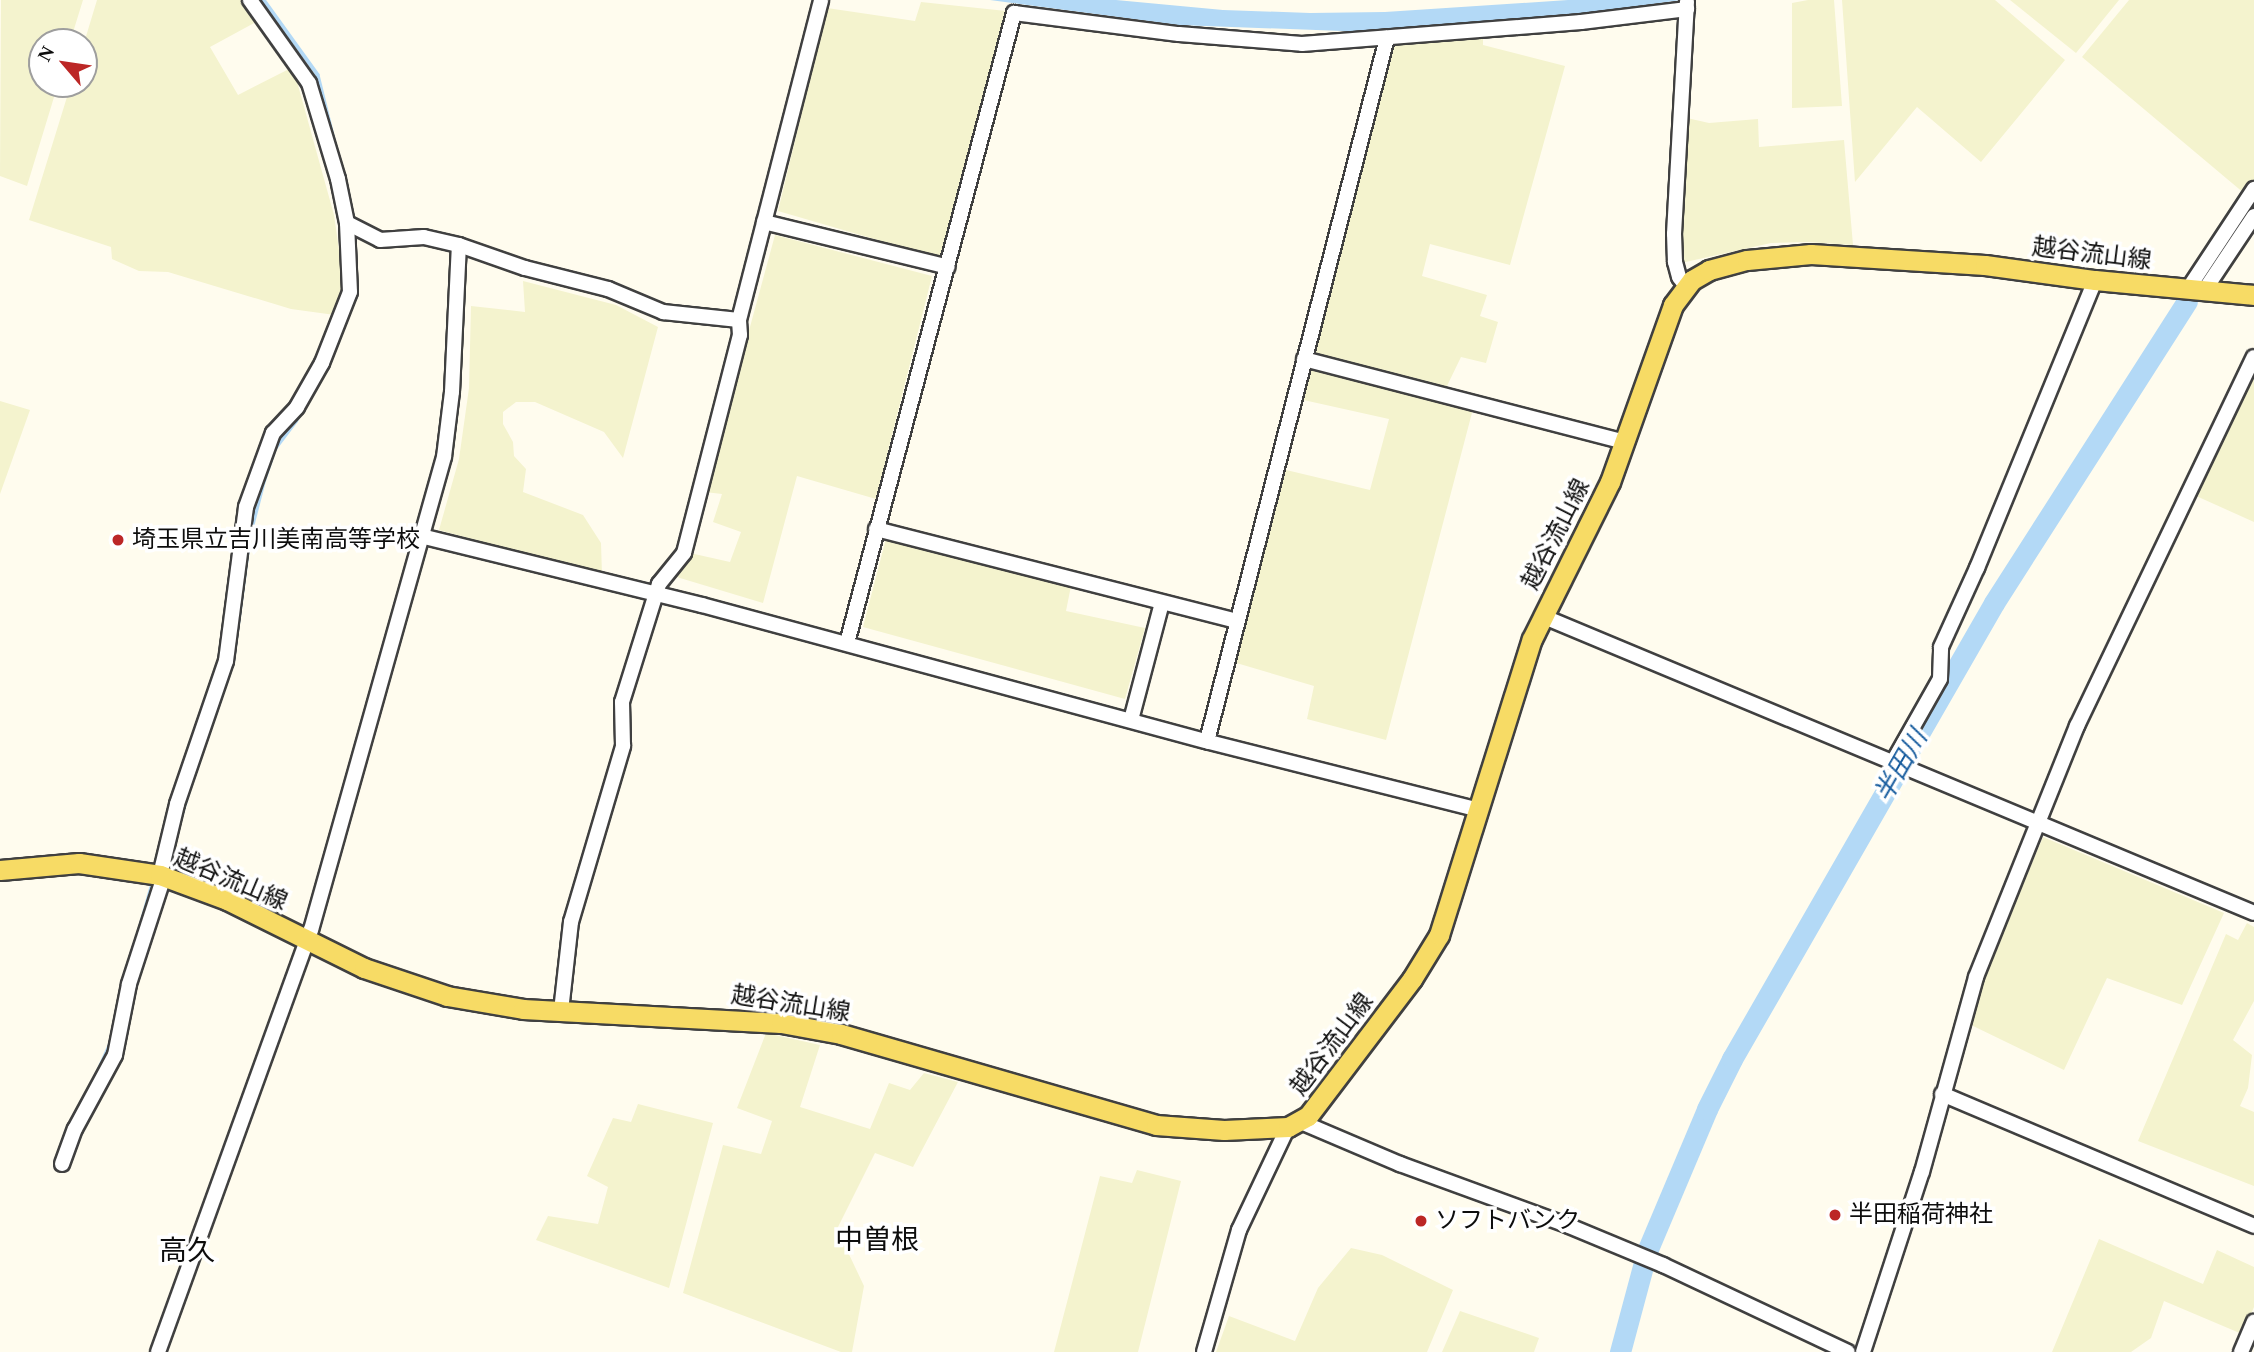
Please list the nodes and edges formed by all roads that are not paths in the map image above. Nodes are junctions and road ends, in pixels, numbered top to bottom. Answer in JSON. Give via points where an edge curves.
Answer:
{"nodes":[{"id":1,"x":250,"y":0,"type":"edge"},
{"id":2,"x":821,"y":0,"type":"edge"},
{"id":3,"x":1687,"y":4,"type":"edge"},
{"id":4,"x":1387,"y":38,"type":"junction"},
{"id":5,"x":2254,"y":190,"type":"edge"},
{"id":6,"x":2254,"y":216,"type":"edge"},
{"id":7,"x":764,"y":222,"type":"junction"},
{"id":8,"x":351,"y":225,"type":"junction"},
{"id":9,"x":459,"y":245,"type":"junction"},
{"id":10,"x":948,"y":267,"type":"junction"},
{"id":11,"x":2095,"y":280,"type":"junction"},
{"id":12,"x":1686,"y":286,"type":"junction"},
{"id":13,"x":2196,"y":290,"type":"junction"},
{"id":14,"x":2254,"y":295,"type":"edge"},
{"id":15,"x":739,"y":320,"type":"junction"},
{"id":16,"x":2254,"y":357,"type":"edge"},
{"id":17,"x":1304,"y":359,"type":"junction"},
{"id":18,"x":1626,"y":442,"type":"junction"},
{"id":19,"x":876,"y":529,"type":"junction"},
{"id":20,"x":421,"y":536,"type":"junction"},
{"id":21,"x":654,"y":594,"type":"junction"},
{"id":22,"x":1162,"y":603,"type":"junction"},
{"id":23,"x":1542,"y":616,"type":"junction"},
{"id":24,"x":1236,"y":621,"type":"junction"},
{"id":25,"x":846,"y":643,"type":"junction"},
{"id":26,"x":1130,"y":720,"type":"junction"},
{"id":27,"x":1207,"y":741,"type":"junction"},
{"id":28,"x":1898,"y":764,"type":"junction"},
{"id":29,"x":1479,"y":810,"type":"junction"},
{"id":30,"x":2039,"y":824,"type":"junction"},
{"id":31,"x":0,"y":870,"type":"edge"},
{"id":32,"x":162,"y":875,"type":"junction"},
{"id":33,"x":2254,"y":913,"type":"edge"},
{"id":34,"x":307,"y":941,"type":"junction"},
{"id":35,"x":561,"y":1011,"type":"junction"},
{"id":36,"x":1942,"y":1094,"type":"junction"},
{"id":37,"x":1294,"y":1124,"type":"junction"},
{"id":38,"x":62,"y":1164,"type":"dead end"},
{"id":39,"x":2254,"y":1226,"type":"edge"},
{"id":40,"x":2254,"y":1322,"type":"edge"},
{"id":41,"x":158,"y":1352,"type":"edge"},
{"id":42,"x":1204,"y":1352,"type":"edge"},
{"id":43,"x":1848,"y":1352,"type":"edge"},
{"id":44,"x":1863,"y":1352,"type":"edge"},
{"id":45,"x":2241,"y":1352,"type":"edge"}],
"edges":[{"from":1,"to":8,"type":"street","via":[[309,83]]},
{"from":2,"to":7,"type":"street"},
{"from":3,"to":4,"type":"street","via":[[1581,22]]},
{"from":3,"to":12,"type":"street","via":[[1674,234],[1675,262]]},
{"from":4,"to":10,"type":"street","via":[[1302,44],[1014,13]]},
{"from":4,"to":17,"type":"street"},
{"from":5,"to":13,"type":"street"},
{"from":6,"to":13,"type":"street"},
{"from":7,"to":10,"type":"street"},
{"from":7,"to":15,"type":"street"},
{"from":8,"to":9,"type":"street","via":[[380,240],[424,237]]},
{"from":8,"to":32,"type":"street","via":[[350,292],[322,363],[297,407],[273,433],[246,507],[226,662],[177,804]]},
{"from":9,"to":15,"type":"street","via":[[608,289],[663,312]]},
{"from":9,"to":20,"type":"street","via":[[447,444]]},
{"from":10,"to":19,"type":"street"},
{"from":11,"to":12,"type":"main road","name":"越谷流山線","via":[[1985,265],[1802,254],[1726,265]]},
{"from":11,"to":13,"type":"main road","name":"越谷流山線"},
{"from":11,"to":28,"type":"street","via":[[1941,647],[1943,671]]},
{"from":12,"to":18,"type":"main road","name":"越谷流山線","via":[[1667,320]]},
{"from":13,"to":14,"type":"main road","name":"越谷流山線"},
{"from":15,"to":21,"type":"street","via":[[740,335],[684,553]]},
{"from":16,"to":30,"type":"street","via":[[2108,659]]},
{"from":17,"to":18,"type":"street"},
{"from":17,"to":24,"type":"street"},
{"from":18,"to":23,"type":"main road","name":"越谷流山線","via":[[1600,504]]},
{"from":19,"to":22,"type":"street"},
{"from":19,"to":25,"type":"street"},
{"from":20,"to":21,"type":"street"},
{"from":20,"to":34,"type":"street"},
{"from":21,"to":25,"type":"street"},
{"from":21,"to":35,"type":"street","via":[[622,702],[623,746],[571,922]]},
{"from":22,"to":24,"type":"street"},
{"from":22,"to":26,"type":"street"},
{"from":23,"to":28,"type":"street"},
{"from":23,"to":29,"type":"main road","name":"越谷流山線"},
{"from":24,"to":27,"type":"street"},
{"from":25,"to":26,"type":"street"},
{"from":26,"to":27,"type":"street"},
{"from":27,"to":29,"type":"street"},
{"from":28,"to":30,"type":"street"},
{"from":29,"to":37,"type":"main road","name":"越谷流山線","via":[[1431,951]]},
{"from":30,"to":33,"type":"street"},
{"from":30,"to":36,"type":"street","via":[[1976,977]]},
{"from":31,"to":32,"type":"main road","name":"越谷流山線","via":[[79,863]]},
{"from":32,"to":34,"type":"main road","name":"越谷流山線","via":[[227,900]]},
{"from":32,"to":38,"type":"street","via":[[115,1055],[75,1129]]},
{"from":34,"to":35,"type":"main road","name":"越谷流山線","via":[[364,968],[447,996]]},
{"from":34,"to":41,"type":"street"},
{"from":35,"to":37,"type":"main road","name":"越谷流山線","via":[[781,1023],[841,1034],[1156,1125],[1224,1130]]},
{"from":36,"to":39,"type":"street"},
{"from":36,"to":44,"type":"street","via":[[1922,1172]]},
{"from":37,"to":42,"type":"street","via":[[1239,1230]]},
{"from":37,"to":43,"type":"street","via":[[1521,1206]]},
{"from":40,"to":45,"type":"street"}]}
